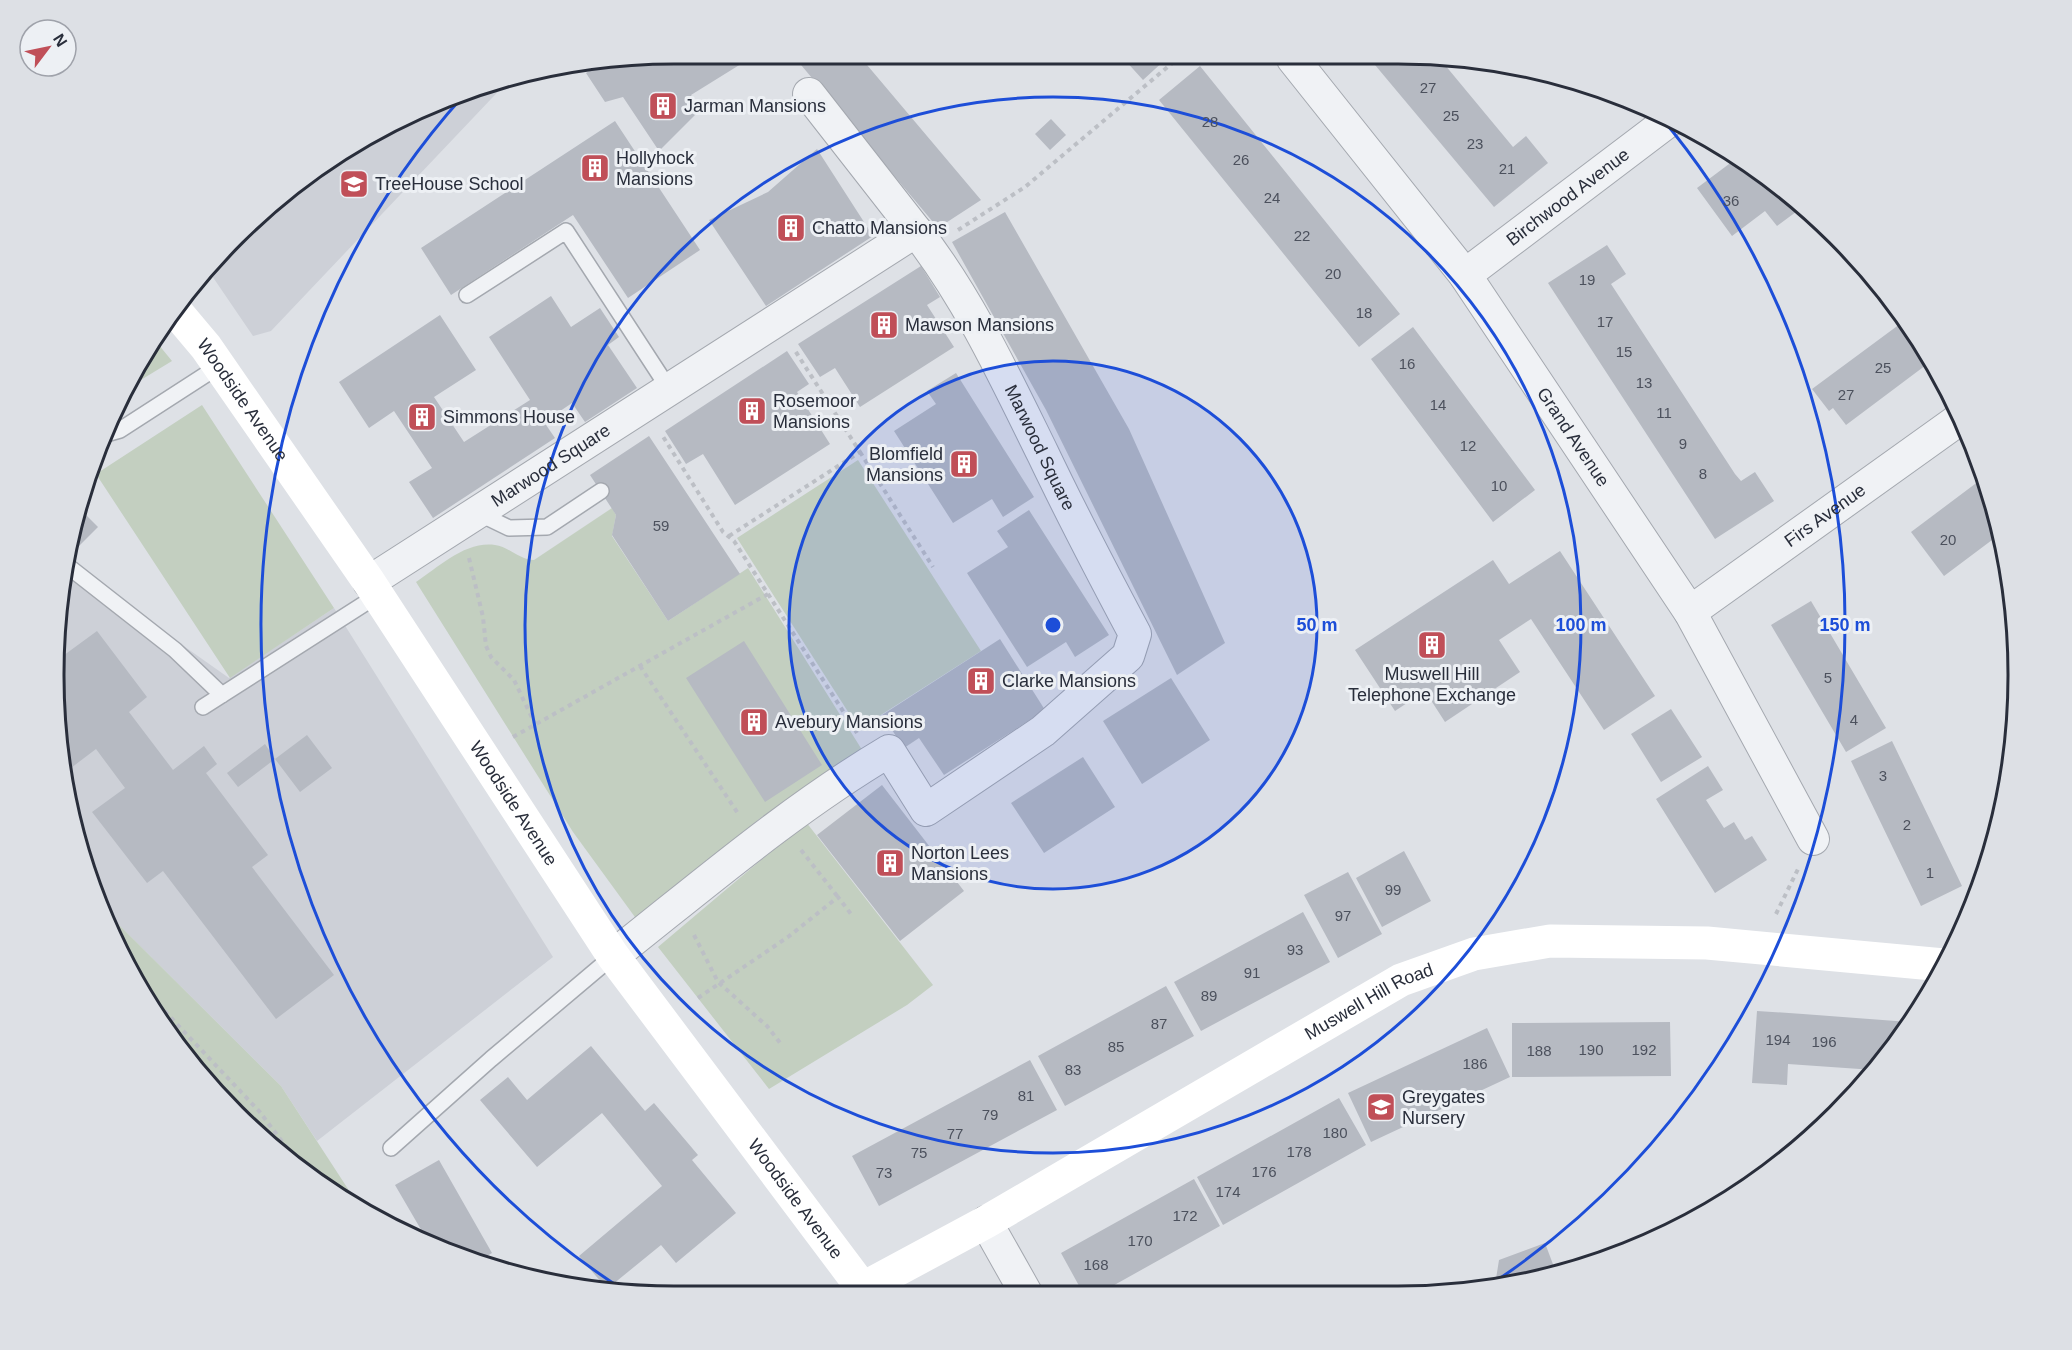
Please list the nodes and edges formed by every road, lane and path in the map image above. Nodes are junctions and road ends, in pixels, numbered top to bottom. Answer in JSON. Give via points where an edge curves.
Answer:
{"nodes":[{"id":1,"x":1171,"y":64,"type":"edge"},
{"id":2,"x":1297,"y":64,"type":"edge"},
{"id":3,"x":809,"y":94,"type":"dead end"},
{"id":4,"x":1663,"y":125,"type":"edge"},
{"id":5,"x":923,"y":240,"type":"junction"},
{"id":6,"x":1465,"y":275,"type":"junction"},
{"id":7,"x":467,"y":296,"type":"dead end"},
{"id":8,"x":181,"y":317,"type":"edge"},
{"id":9,"x":776,"y":321,"type":"junction"},
{"id":10,"x":219,"y":366,"type":"junction"},
{"id":11,"x":669,"y":389,"type":"junction"},
{"id":12,"x":643,"y":405,"type":"junction"},
{"id":13,"x":1953,"y":424,"type":"edge"},
{"id":14,"x":115,"y":431,"type":"edge"},
{"id":15,"x":860,"y":452,"type":"junction"},
{"id":16,"x":601,"y":491,"type":"dead end"},
{"id":17,"x":465,"y":521,"type":"junction"},
{"id":18,"x":729,"y":536,"type":"junction"},
{"id":19,"x":933,"y":567,"type":"dead end"},
{"id":20,"x":74,"y":571,"type":"edge"},
{"id":21,"x":374,"y":589,"type":"junction"},
{"id":22,"x":768,"y":594,"type":"junction"},
{"id":23,"x":1690,"y":612,"type":"junction"},
{"id":24,"x":640,"y":666,"type":"junction"},
{"id":25,"x":222,"y":695,"type":"junction"},
{"id":26,"x":203,"y":707,"type":"dead end"},
{"id":27,"x":535,"y":724,"type":"junction"},
{"id":28,"x":513,"y":737,"type":"dead end"},
{"id":29,"x":874,"y":760,"type":"junction"},
{"id":30,"x":769,"y":832,"type":"junction"},
{"id":31,"x":1813,"y":839,"type":"joint"},
{"id":32,"x":838,"y":897,"type":"junction"},
{"id":33,"x":676,"y":906,"type":"junction"},
{"id":34,"x":851,"y":914,"type":"dead end"},
{"id":35,"x":1759,"y":947,"type":"junction"},
{"id":36,"x":613,"y":956,"type":"junction"},
{"id":37,"x":1935,"y":964,"type":"edge"},
{"id":38,"x":718,"y":982,"type":"junction"},
{"id":39,"x":698,"y":998,"type":"dead end"},
{"id":40,"x":166,"y":1013,"type":"edge"},
{"id":41,"x":781,"y":1044,"type":"dead end"},
{"id":42,"x":283,"y":1143,"type":"edge"},
{"id":43,"x":391,"y":1148,"type":"dead end"},
{"id":44,"x":986,"y":1222,"type":"junction"},
{"id":45,"x":856,"y":1286,"type":"edge"},
{"id":46,"x":866,"y":1286,"type":"edge"},
{"id":47,"x":1022,"y":1286,"type":"edge"}],
"edges":[{"from":1,"to":5,"type":"path","via":[[1024,187]]},
{"from":2,"to":6,"type":"street","name":"Grand Avenue"},
{"from":3,"to":5,"type":"street"},
{"from":4,"to":6,"type":"street","name":"Birchwood Avenue"},
{"from":5,"to":9,"type":"street","name":"Marwood Square"},
{"from":5,"to":29,"type":"street","name":"Marwood Square","via":[[986,338],[1135,634],[1128,656],[1043,730],[926,810],[889,751]]},
{"from":6,"to":23,"type":"street","name":"Grand Avenue"},
{"from":7,"to":11,"type":"lane","via":[[566,231]]},
{"from":8,"to":10,"type":"street","name":"Woodside Avenue"},
{"from":9,"to":11,"type":"street","name":"Marwood Square"},
{"from":9,"to":15,"type":"path"},
{"from":10,"to":14,"type":"lane"},
{"from":10,"to":21,"type":"street","name":"Woodside Avenue"},
{"from":11,"to":12,"type":"street","name":"Marwood Square"},
{"from":12,"to":17,"type":"street","name":"Marwood Square"},
{"from":12,"to":18,"type":"path"},
{"from":13,"to":23,"type":"street","name":"Firs Avenue"},
{"from":15,"to":18,"type":"path"},
{"from":15,"to":19,"type":"path"},
{"from":16,"to":17,"type":"lane","via":[[547,527],[509,528]]},
{"from":17,"to":21,"type":"street","name":"Marwood Square"},
{"from":17,"to":27,"type":"path","via":[[486,646],[491,657],[514,680]]},
{"from":18,"to":22,"type":"path"},
{"from":20,"to":25,"type":"lane","via":[[175,650]]},
{"from":21,"to":25,"type":"lane"},
{"from":21,"to":36,"type":"street","name":"Woodside Avenue"},
{"from":22,"to":24,"type":"path"},
{"from":22,"to":29,"type":"path"},
{"from":23,"to":31,"type":"street","name":"Grand Avenue"},
{"from":24,"to":27,"type":"path"},
{"from":24,"to":30,"type":"path"},
{"from":25,"to":26,"type":"lane"},
{"from":27,"to":28,"type":"path"},
{"from":29,"to":30,"type":"street"},
{"from":30,"to":32,"type":"path"},
{"from":30,"to":33,"type":"street"},
{"from":31,"to":35,"type":"path"},
{"from":32,"to":34,"type":"path"},
{"from":32,"to":38,"type":"path","via":[[788,937]]},
{"from":33,"to":36,"type":"street"},
{"from":33,"to":38,"type":"path"},
{"from":35,"to":37,"type":"street","name":"Muswell Hill Road"},
{"from":35,"to":44,"type":"street","name":"Muswell Hill Road","via":[[1550,941],[1474,954],[1422,972],[1401,980]]},
{"from":36,"to":43,"type":"lane"},
{"from":36,"to":45,"type":"street","name":"Woodside Avenue"},
{"from":38,"to":39,"type":"path"},
{"from":38,"to":41,"type":"path","via":[[767,1026]]},
{"from":40,"to":42,"type":"path","via":[[259,1111]]},
{"from":44,"to":46,"type":"street","name":"Muswell Hill Road"},
{"from":44,"to":47,"type":"street"}]}
